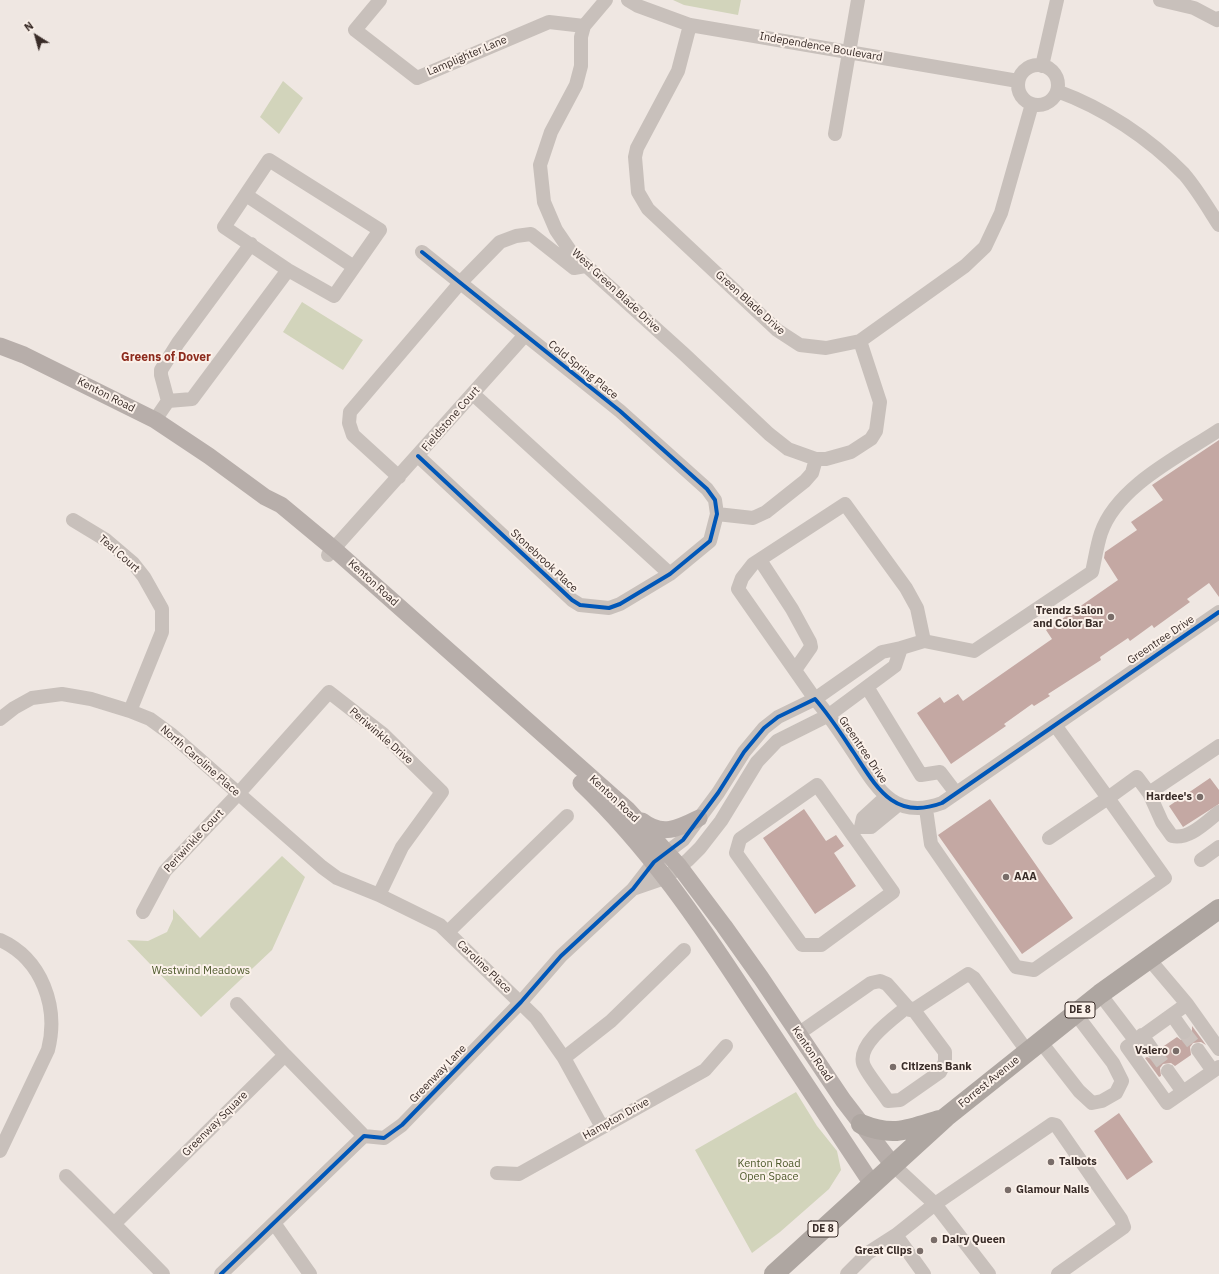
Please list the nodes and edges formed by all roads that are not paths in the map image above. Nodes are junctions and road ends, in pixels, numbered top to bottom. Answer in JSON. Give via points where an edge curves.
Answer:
{"nodes":[{"id":1,"x":380,"y":0,"type":"edge"},
{"id":2,"x":606,"y":0,"type":"edge"},
{"id":3,"x":628,"y":0,"type":"edge"},
{"id":4,"x":858,"y":0,"type":"edge"},
{"id":5,"x":1057,"y":0,"type":"edge"},
{"id":6,"x":1160,"y":0,"type":"edge"},
{"id":7,"x":1219,"y":18,"type":"edge"},
{"id":8,"x":690,"y":25,"type":"junction"},
{"id":9,"x":584,"y":26,"type":"junction"},
{"id":10,"x":848,"y":51,"type":"junction"},
{"id":11,"x":1042,"y":66,"type":"junction"},
{"id":12,"x":1018,"y":81,"type":"junction"},
{"id":13,"x":1057,"y":91,"type":"junction"},
{"id":14,"x":1032,"y":104,"type":"junction"},
{"id":15,"x":835,"y":134,"type":"dead end"},
{"id":16,"x":246,"y":195,"type":"junction"},
{"id":17,"x":1219,"y":224,"type":"edge"},
{"id":18,"x":251,"y":244,"type":"junction"},
{"id":19,"x":422,"y":252,"type":"dead end"},
{"id":20,"x":585,"y":266,"type":"junction"},
{"id":21,"x":354,"y":267,"type":"junction"},
{"id":22,"x":288,"y":270,"type":"junction"},
{"id":23,"x":460,"y":283,"type":"junction"},
{"id":24,"x":525,"y":335,"type":"junction"},
{"id":25,"x":860,"y":341,"type":"junction"},
{"id":26,"x":0,"y":346,"type":"edge"},
{"id":27,"x":473,"y":394,"type":"junction"},
{"id":28,"x":168,"y":401,"type":"junction"},
{"id":29,"x":155,"y":420,"type":"junction"},
{"id":30,"x":1219,"y":430,"type":"edge"},
{"id":31,"x":418,"y":456,"type":"junction"},
{"id":32,"x":816,"y":459,"type":"junction"},
{"id":33,"x":399,"y":477,"type":"junction"},
{"id":34,"x":717,"y":514,"type":"junction"},
{"id":35,"x":73,"y":520,"type":"dead end"},
{"id":36,"x":331,"y":552,"type":"junction"},
{"id":37,"x":760,"y":560,"type":"junction"},
{"id":38,"x":670,"y":574,"type":"junction"},
{"id":39,"x":1219,"y":612,"type":"edge"},
{"id":40,"x":924,"y":641,"type":"junction"},
{"id":41,"x":901,"y":648,"type":"junction"},
{"id":42,"x":794,"y":670,"type":"junction"},
{"id":43,"x":867,"y":687,"type":"junction"},
{"id":44,"x":815,"y":699,"type":"junction"},
{"id":45,"x":130,"y":711,"type":"junction"},
{"id":46,"x":829,"y":715,"type":"junction"},
{"id":47,"x":0,"y":719,"type":"edge"},
{"id":48,"x":1055,"y":724,"type":"junction"},
{"id":49,"x":1218,"y":748,"type":"edge"},
{"id":50,"x":956,"y":793,"type":"junction"},
{"id":51,"x":1149,"y":793,"type":"junction"},
{"id":52,"x":238,"y":794,"type":"junction"},
{"id":53,"x":886,"y":797,"type":"junction"},
{"id":54,"x":1108,"y":798,"type":"junction"},
{"id":55,"x":899,"y":804,"type":"junction"},
{"id":56,"x":626,"y":809,"type":"junction"},
{"id":57,"x":926,"y":809,"type":"junction"},
{"id":58,"x":1219,"y":812,"type":"edge"},
{"id":59,"x":567,"y":816,"type":"dead end"},
{"id":60,"x":699,"y":818,"type":"junction"},
{"id":61,"x":857,"y":831,"type":"junction"},
{"id":62,"x":1049,"y":838,"type":"dead end"},
{"id":63,"x":1219,"y":847,"type":"edge"},
{"id":64,"x":660,"y":858,"type":"junction"},
{"id":65,"x":1201,"y":860,"type":"dead end"},
{"id":66,"x":679,"y":866,"type":"junction"},
{"id":67,"x":665,"y":878,"type":"junction"},
{"id":68,"x":633,"y":889,"type":"junction"},
{"id":69,"x":379,"y":895,"type":"junction"},
{"id":70,"x":1219,"y":909,"type":"edge"},
{"id":71,"x":143,"y":912,"type":"dead end"},
{"id":72,"x":448,"y":932,"type":"junction"},
{"id":73,"x":0,"y":940,"type":"edge"},
{"id":74,"x":684,"y":950,"type":"dead end"},
{"id":75,"x":1149,"y":959,"type":"junction"},
{"id":76,"x":1100,"y":994,"type":"junction"},
{"id":77,"x":521,"y":1002,"type":"junction"},
{"id":78,"x":237,"y":1004,"type":"dead end"},
{"id":79,"x":1187,"y":1004,"type":"junction"},
{"id":80,"x":910,"y":1008,"type":"junction"},
{"id":81,"x":1075,"y":1013,"type":"junction"},
{"id":82,"x":1172,"y":1015,"type":"junction"},
{"id":83,"x":1184,"y":1032,"type":"tunnel mouth"},
{"id":84,"x":798,"y":1034,"type":"junction"},
{"id":85,"x":1139,"y":1038,"type":"junction"},
{"id":86,"x":726,"y":1046,"type":"dead end"},
{"id":87,"x":1034,"y":1046,"type":"junction"},
{"id":88,"x":1219,"y":1049,"type":"edge"},
{"id":89,"x":1198,"y":1050,"type":"tunnel mouth"},
{"id":90,"x":1154,"y":1052,"type":"tunnel mouth"},
{"id":91,"x":285,"y":1055,"type":"junction"},
{"id":92,"x":564,"y":1058,"type":"junction"},
{"id":93,"x":1216,"y":1069,"type":"edge"},
{"id":94,"x":1168,"y":1071,"type":"tunnel mouth"},
{"id":95,"x":1183,"y":1092,"type":"junction"},
{"id":96,"x":946,"y":1117,"type":"junction"},
{"id":97,"x":861,"y":1124,"type":"junction"},
{"id":98,"x":602,"y":1127,"type":"junction"},
{"id":99,"x":364,"y":1136,"type":"junction"},
{"id":100,"x":0,"y":1151,"type":"edge"},
{"id":101,"x":893,"y":1165,"type":"junction"},
{"id":102,"x":497,"y":1173,"type":"dead end"},
{"id":103,"x":66,"y":1176,"type":"dead end"},
{"id":104,"x":872,"y":1184,"type":"junction"},
{"id":105,"x":935,"y":1204,"type":"junction"},
{"id":106,"x":274,"y":1223,"type":"junction"},
{"id":107,"x":114,"y":1224,"type":"junction"},
{"id":108,"x":896,"y":1235,"type":"junction"},
{"id":109,"x":851,"y":1273,"type":"edge"},
{"id":110,"x":163,"y":1274,"type":"edge"},
{"id":111,"x":221,"y":1274,"type":"edge"},
{"id":112,"x":308,"y":1274,"type":"edge"},
{"id":113,"x":774,"y":1274,"type":"edge"},
{"id":114,"x":924,"y":1274,"type":"edge"},
{"id":115,"x":990,"y":1274,"type":"edge"},
{"id":116,"x":1058,"y":1274,"type":"edge"}],
"edges":[{"from":1,"to":9,"type":"street","name":"Lamplighter Lane","via":[[355,30],[417,78],[549,22]]},
{"from":2,"to":9,"type":"street"},
{"from":3,"to":8,"type":"street","name":"Independence Boulevard"},
{"from":4,"to":10,"type":"street"},
{"from":5,"to":11,"type":"street"},
{"from":6,"to":7,"type":"street","via":[[1194,8],[1217,20]]},
{"from":8,"to":10,"type":"street","name":"Independence Boulevard"},
{"from":8,"to":25,"type":"street","name":"Green Blade Drive","via":[[678,71],[637,148],[635,157],[638,192],[648,209],[777,330],[800,345],[826,348]]},
{"from":9,"to":20,"type":"street","name":"West Green Blade Drive","via":[[581,36],[581,66],[576,85],[551,132],[540,165],[544,202],[549,215],[571,252]]},
{"from":10,"to":12,"type":"street","name":"Independence Boulevard"},
{"from":10,"to":15,"type":"street"},
{"from":11,"to":12,"type":"street","via":[[1033,66],[1023,71]]},
{"from":11,"to":13,"type":"street","via":[[1054,73]]},
{"from":12,"to":14,"type":"street","via":[[1021,94]]},
{"from":13,"to":14,"type":"street","via":[[1047,102]]},
{"from":13,"to":17,"type":"street","via":[[1117,120],[1144,139],[1184,175]]},
{"from":14,"to":25,"type":"street","name":"Green Blade Drive","via":[[1001,213],[985,247],[965,266]]},
{"from":16,"to":18,"type":"street","via":[[224,227]]},
{"from":16,"to":21,"type":"street"},
{"from":16,"to":21,"type":"street","via":[[269,160],[380,230]]},
{"from":18,"to":22,"type":"street"},
{"from":18,"to":28,"type":"street","via":[[161,370]]},
{"from":19,"to":23,"type":"street","name":"Cold Spring Place"},
{"from":20,"to":23,"type":"street","via":[[574,268],[531,234],[516,236],[500,242]]},
{"from":20,"to":32,"type":"street","name":"West Green Blade Drive","via":[[684,354],[768,434],[788,449]]},
{"from":21,"to":22,"type":"street","via":[[334,296]]},
{"from":22,"to":28,"type":"street","via":[[192,399]]},
{"from":23,"to":24,"type":"street","name":"Cold Spring Place"},
{"from":23,"to":33,"type":"street","via":[[350,412],[349,423],[353,435]]},
{"from":24,"to":27,"type":"street","name":"Fieldstone Court"},
{"from":24,"to":34,"type":"street","name":"Cold Spring Place","via":[[620,411],[707,489],[715,500]]},
{"from":25,"to":32,"type":"street","via":[[880,402],[876,431],[871,438],[851,452],[826,460]]},
{"from":26,"to":29,"type":"main road","name":"Kenton Road","via":[[31,358]]},
{"from":27,"to":31,"type":"street","name":"Fieldstone Court"},
{"from":27,"to":38,"type":"street"},
{"from":28,"to":29,"type":"street"},
{"from":29,"to":36,"type":"main road","name":"Kenton Road","via":[[265,497],[279,513]]},
{"from":30,"to":40,"type":"street","via":[[1146,478],[1119,502],[1102,532],[1092,572],[974,651]]},
{"from":31,"to":33,"type":"street","name":"Fieldstone Court"},
{"from":31,"to":38,"type":"street","name":"Stonebrook Place","via":[[580,605],[610,608]]},
{"from":32,"to":34,"type":"street","via":[[812,473],[805,481],[766,512],[753,518]]},
{"from":33,"to":36,"type":"street","name":"Fieldstone Court"},
{"from":34,"to":38,"type":"street","name":"Stonebrook Place","via":[[710,541]]},
{"from":35,"to":45,"type":"street","name":"Teal Court","via":[[106,540],[133,563],[162,609],[162,632]]},
{"from":36,"to":56,"type":"main road","name":"Kenton Road"},
{"from":36,"to":64,"type":"main road","name":"Kenton Road","via":[[532,736]]},
{"from":37,"to":40,"type":"street","via":[[845,504],[906,588],[917,608]]},
{"from":37,"to":42,"type":"street","via":[[810,642],[811,647]]},
{"from":37,"to":42,"type":"street","name":"Greentree Drive","via":[[753,564],[742,578],[738,589]]},
{"from":39,"to":48,"type":"street","name":"Greentree Drive"},
{"from":40,"to":41,"type":"street"},
{"from":41,"to":43,"type":"street","via":[[895,666]]},
{"from":41,"to":44,"type":"street","via":[[882,652]]},
{"from":42,"to":44,"type":"street","name":"Greentree Drive"},
{"from":43,"to":46,"type":"street"},
{"from":43,"to":50,"type":"street","via":[[921,775],[940,772]]},
{"from":44,"to":46,"type":"street","name":"Greentree Drive"},
{"from":44,"to":60,"type":"street","via":[[778,717],[764,728],[744,752]]},
{"from":45,"to":47,"type":"street","name":"North Caroline Place","via":[[91,699],[62,694],[32,698]]},
{"from":45,"to":52,"type":"street","name":"North Caroline Place","via":[[150,719],[172,735]]},
{"from":46,"to":53,"type":"street","name":"Greentree Drive"},
{"from":46,"to":66,"type":"street","name":"Greentree Drive","via":[[788,734],[772,746],[749,773],[721,821],[700,848]]},
{"from":48,"to":50,"type":"street","name":"Greentree Drive"},
{"from":48,"to":54,"type":"street"},
{"from":49,"to":51,"type":"street"},
{"from":50,"to":57,"type":"street","name":"Greentree Drive","via":[[942,803]]},
{"from":51,"to":54,"type":"street","via":[[1137,777]]},
{"from":51,"to":58,"type":"street","via":[[1162,822],[1172,836],[1178,838],[1191,833]]},
{"from":52,"to":69,"type":"street","name":"North Caroline Place","via":[[337,878]]},
{"from":52,"to":69,"type":"street","name":"Periwinkle Drive","via":[[329,692],[383,734],[442,792],[402,847]]},
{"from":52,"to":71,"type":"street","name":"Periwinkle Court","via":[[165,872]]},
{"from":53,"to":55,"type":"street","name":"Greentree Drive"},
{"from":53,"to":61,"type":"street","via":[[863,818]]},
{"from":54,"to":57,"type":"street","via":[[1165,878],[1034,970],[1016,967],[931,844]]},
{"from":54,"to":62,"type":"street"},
{"from":55,"to":57,"type":"street","name":"Greentree Drive"},
{"from":55,"to":61,"type":"street","via":[[871,827]]},
{"from":56,"to":60,"type":"main road","via":[[649,827],[664,831],[678,828]]},
{"from":56,"to":64,"type":"main road","name":"Kenton Road"},
{"from":59,"to":72,"type":"street"},
{"from":60,"to":64,"type":"street","via":[[683,840]]},
{"from":61,"to":61,"type":"street","via":[[817,784],[740,839],[736,853],[802,945],[821,945],[893,892]]},
{"from":63,"to":65,"type":"street"},
{"from":64,"to":66,"type":"main road","name":"Kenton Road"},
{"from":64,"to":67,"type":"main road","name":"Kenton Road"},
{"from":64,"to":68,"type":"street","name":"Greenway Lane"},
{"from":66,"to":67,"type":"street","name":"Greentree Drive"},
{"from":66,"to":84,"type":"main road","name":"Kenton Road","via":[[762,978]]},
{"from":67,"to":68,"type":"street","name":"Greenway Lane"},
{"from":67,"to":104,"type":"main road","name":"Kenton Road","via":[[718,950]]},
{"from":68,"to":77,"type":"street","name":"Greenway Lane","via":[[561,956]]},
{"from":69,"to":72,"type":"street","name":"Caroline Place","via":[[440,925]]},
{"from":70,"to":75,"type":"highway","name":"Forrest Avenue","number":"DE 8"},
{"from":72,"to":77,"type":"street","name":"Caroline Place"},
{"from":73,"to":100,"type":"street","via":[[20,952],[40,976],[46,988],[52,1016],[52,1034],[48,1050]]},
{"from":74,"to":92,"type":"street","via":[[611,1021]]},
{"from":75,"to":76,"type":"highway","name":"Forrest Avenue","number":"DE 8"},
{"from":75,"to":79,"type":"street"},
{"from":76,"to":81,"type":"highway","name":"Forrest Avenue","number":"DE 8"},
{"from":76,"to":85,"type":"street"},
{"from":77,"to":92,"type":"street","name":"Caroline Place","via":[[536,1018]]},
{"from":77,"to":99,"type":"street","name":"Greenway Lane","via":[[402,1125],[384,1138]]},
{"from":78,"to":91,"type":"street"},
{"from":79,"to":82,"type":"street"},
{"from":79,"to":88,"type":"street"},
{"from":80,"to":80,"type":"street","via":[[870,1040],[864,1051],[863,1063],[888,1101],[900,1100],[940,1072],[945,1062],[945,1052]]},
{"from":80,"to":84,"type":"street","via":[[888,984],[880,981],[871,983]]},
{"from":80,"to":87,"type":"street","via":[[968,974]]},
{"from":81,"to":87,"type":"highway","name":"Forrest Avenue","number":"DE 8"},
{"from":81,"to":87,"type":"street","via":[[1113,1063],[1122,1081],[1116,1093],[1092,1103]]},
{"from":82,"to":83,"type":"street"},
{"from":82,"to":85,"type":"street"},
{"from":84,"to":97,"type":"main road","name":"Kenton Road"},
{"from":85,"to":90,"type":"street"},
{"from":85,"to":95,"type":"street","via":[[1127,1046],[1168,1103]]},
{"from":86,"to":98,"type":"street","name":"Hampton Drive","via":[[705,1070]]},
{"from":87,"to":96,"type":"highway","name":"Forrest Avenue","number":"DE 8"},
{"from":89,"to":93,"type":"street"},
{"from":91,"to":99,"type":"street"},
{"from":91,"to":107,"type":"street","name":"Greenway Square"},
{"from":92,"to":98,"type":"street","name":"Caroline Place"},
{"from":93,"to":95,"type":"street"},
{"from":94,"to":95,"type":"street"},
{"from":96,"to":97,"type":"highway","via":[[895,1131],[877,1130]]},
{"from":96,"to":101,"type":"highway","name":"Forrest Avenue","number":"DE 8"},
{"from":97,"to":101,"type":"main road","name":"Kenton Road"},
{"from":98,"to":102,"type":"street","name":"Hampton Drive","via":[[519,1174]]},
{"from":99,"to":106,"type":"street"},
{"from":101,"to":104,"type":"highway","name":"Forrest Avenue","number":"DE 8"},
{"from":101,"to":105,"type":"street"},
{"from":103,"to":107,"type":"street"},
{"from":104,"to":113,"type":"highway","name":"Forrest Avenue","number":"DE 8"},
{"from":105,"to":108,"type":"street"},
{"from":105,"to":115,"type":"street"},
{"from":105,"to":116,"type":"street","via":[[1048,1126],[1056,1125],[1124,1227]]},
{"from":106,"to":111,"type":"street"},
{"from":106,"to":112,"type":"street"},
{"from":107,"to":110,"type":"street"},
{"from":108,"to":109,"type":"street","via":[[868,1253]]},
{"from":108,"to":114,"type":"street"}]}
